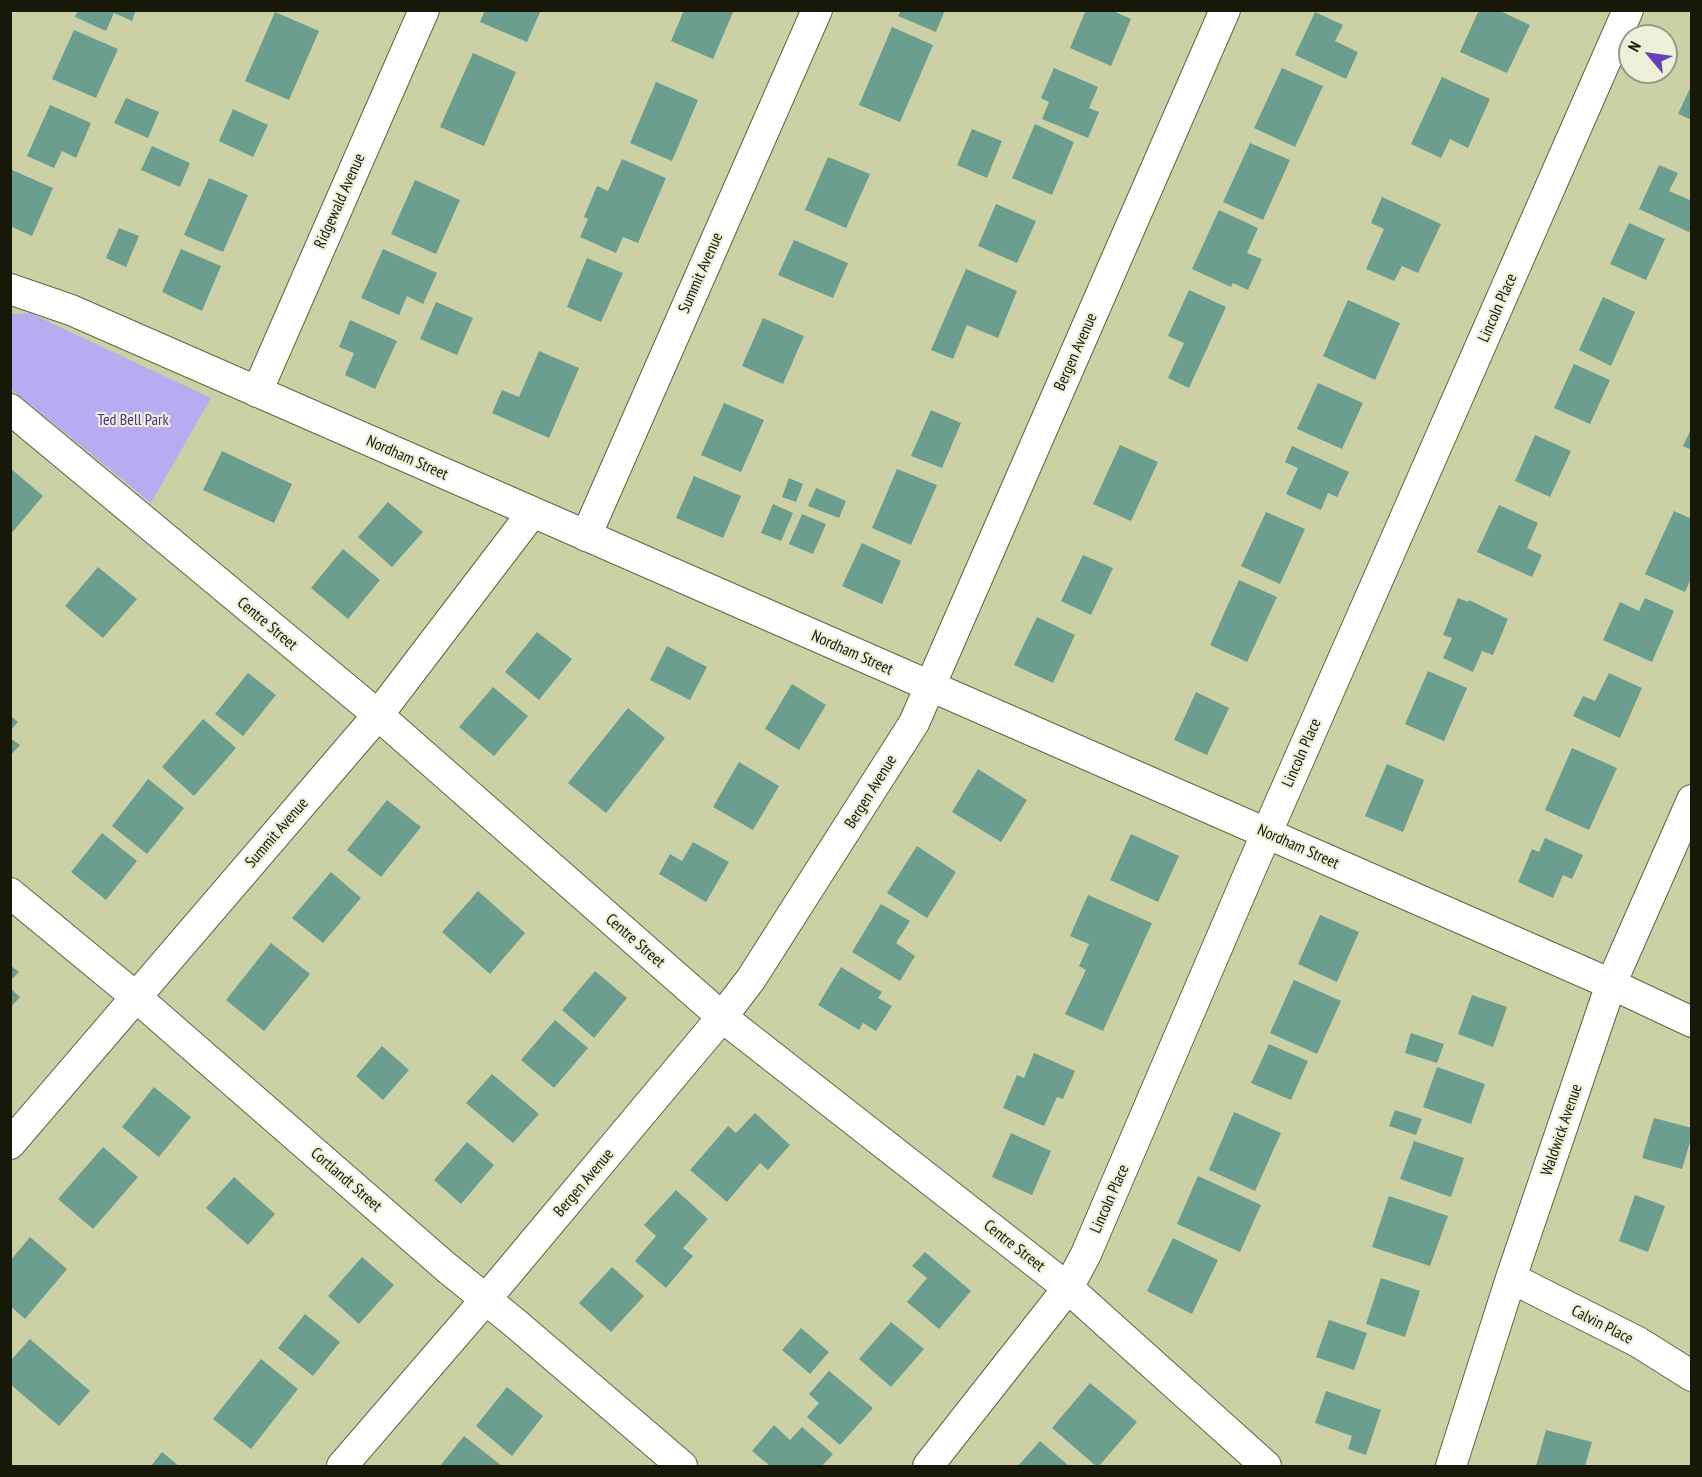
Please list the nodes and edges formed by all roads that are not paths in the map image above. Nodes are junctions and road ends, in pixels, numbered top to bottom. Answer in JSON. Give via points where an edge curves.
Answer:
{"nodes":[{"id":1,"x":424,"y":10,"type":"edge"},
{"id":2,"x":817,"y":10,"type":"edge"},
{"id":3,"x":1225,"y":10,"type":"edge"},
{"id":4,"x":1628,"y":10,"type":"edge"},
{"id":5,"x":10,"y":289,"type":"edge"},
{"id":6,"x":257,"y":392,"type":"junction"},
{"id":7,"x":10,"y":409,"type":"edge"},
{"id":8,"x":532,"y":513,"type":"junction"},
{"id":9,"x":586,"y":536,"type":"junction"},
{"id":10,"x":930,"y":687,"type":"junction"},
{"id":11,"x":378,"y":715,"type":"junction"},
{"id":12,"x":1692,"y":800,"type":"edge"},
{"id":13,"x":1267,"y":833,"type":"junction"},
{"id":14,"x":10,"y":893,"type":"edge"},
{"id":15,"x":1611,"y":984,"type":"junction"},
{"id":16,"x":136,"y":997,"type":"junction"},
{"id":17,"x":722,"y":1017,"type":"junction"},
{"id":18,"x":1692,"y":1022,"type":"edge"},
{"id":19,"x":10,"y":1144,"type":"edge"},
{"id":20,"x":1511,"y":1278,"type":"junction"},
{"id":21,"x":1068,"y":1288,"type":"junction"},
{"id":22,"x":486,"y":1299,"type":"junction"},
{"id":23,"x":1692,"y":1376,"type":"edge"},
{"id":24,"x":342,"y":1467,"type":"edge"},
{"id":25,"x":682,"y":1467,"type":"edge"},
{"id":26,"x":928,"y":1467,"type":"edge"},
{"id":27,"x":1266,"y":1467,"type":"edge"},
{"id":28,"x":1451,"y":1467,"type":"edge"}],
"edges":[{"from":1,"to":6,"type":"street","name":"Ridgewald Avenue"},
{"from":2,"to":9,"type":"street","name":"Summit Avenue"},
{"from":3,"to":10,"type":"street","name":"Bergen Avenue"},
{"from":4,"to":13,"type":"street","name":"Lincoln Place"},
{"from":5,"to":6,"type":"street","name":"Nordham Street","via":[[71,310]]},
{"from":6,"to":8,"type":"street","name":"Nordham Street"},
{"from":7,"to":11,"type":"street","name":"Centre Street"},
{"from":8,"to":9,"type":"street","name":"Nordham Street"},
{"from":8,"to":11,"type":"street","name":"Summit Avenue"},
{"from":9,"to":10,"type":"street","name":"Nordham Street"},
{"from":10,"to":13,"type":"street","name":"Nordham Street"},
{"from":10,"to":17,"type":"street","name":"Bergen Avenue","via":[[914,723],[752,979]]},
{"from":11,"to":16,"type":"street","name":"Summit Avenue"},
{"from":11,"to":17,"type":"street","name":"Centre Street"},
{"from":12,"to":15,"type":"street","name":"Waldwick Avenue"},
{"from":13,"to":15,"type":"street","name":"Nordham Street"},
{"from":13,"to":21,"type":"street","name":"Lincoln Place"},
{"from":14,"to":16,"type":"street","name":"Cortlandt Street"},
{"from":15,"to":18,"type":"street","name":"Nordham Street"},
{"from":15,"to":20,"type":"street","name":"Waldwick Avenue"},
{"from":16,"to":19,"type":"street","name":"Summit Avenue"},
{"from":16,"to":22,"type":"street","name":"Cortlandt Street"},
{"from":17,"to":21,"type":"street","name":"Centre Street"},
{"from":17,"to":22,"type":"street","name":"Bergen Avenue"},
{"from":20,"to":23,"type":"street","name":"Calvin Place","via":[[1638,1342]]},
{"from":20,"to":28,"type":"street","name":"Waldwick Avenue"},
{"from":21,"to":26,"type":"street","name":"Lincoln Place"},
{"from":21,"to":27,"type":"street","name":"Centre Street"},
{"from":22,"to":24,"type":"street","name":"Bergen Avenue"},
{"from":22,"to":25,"type":"street","name":"Cortlandt Street"}]}
